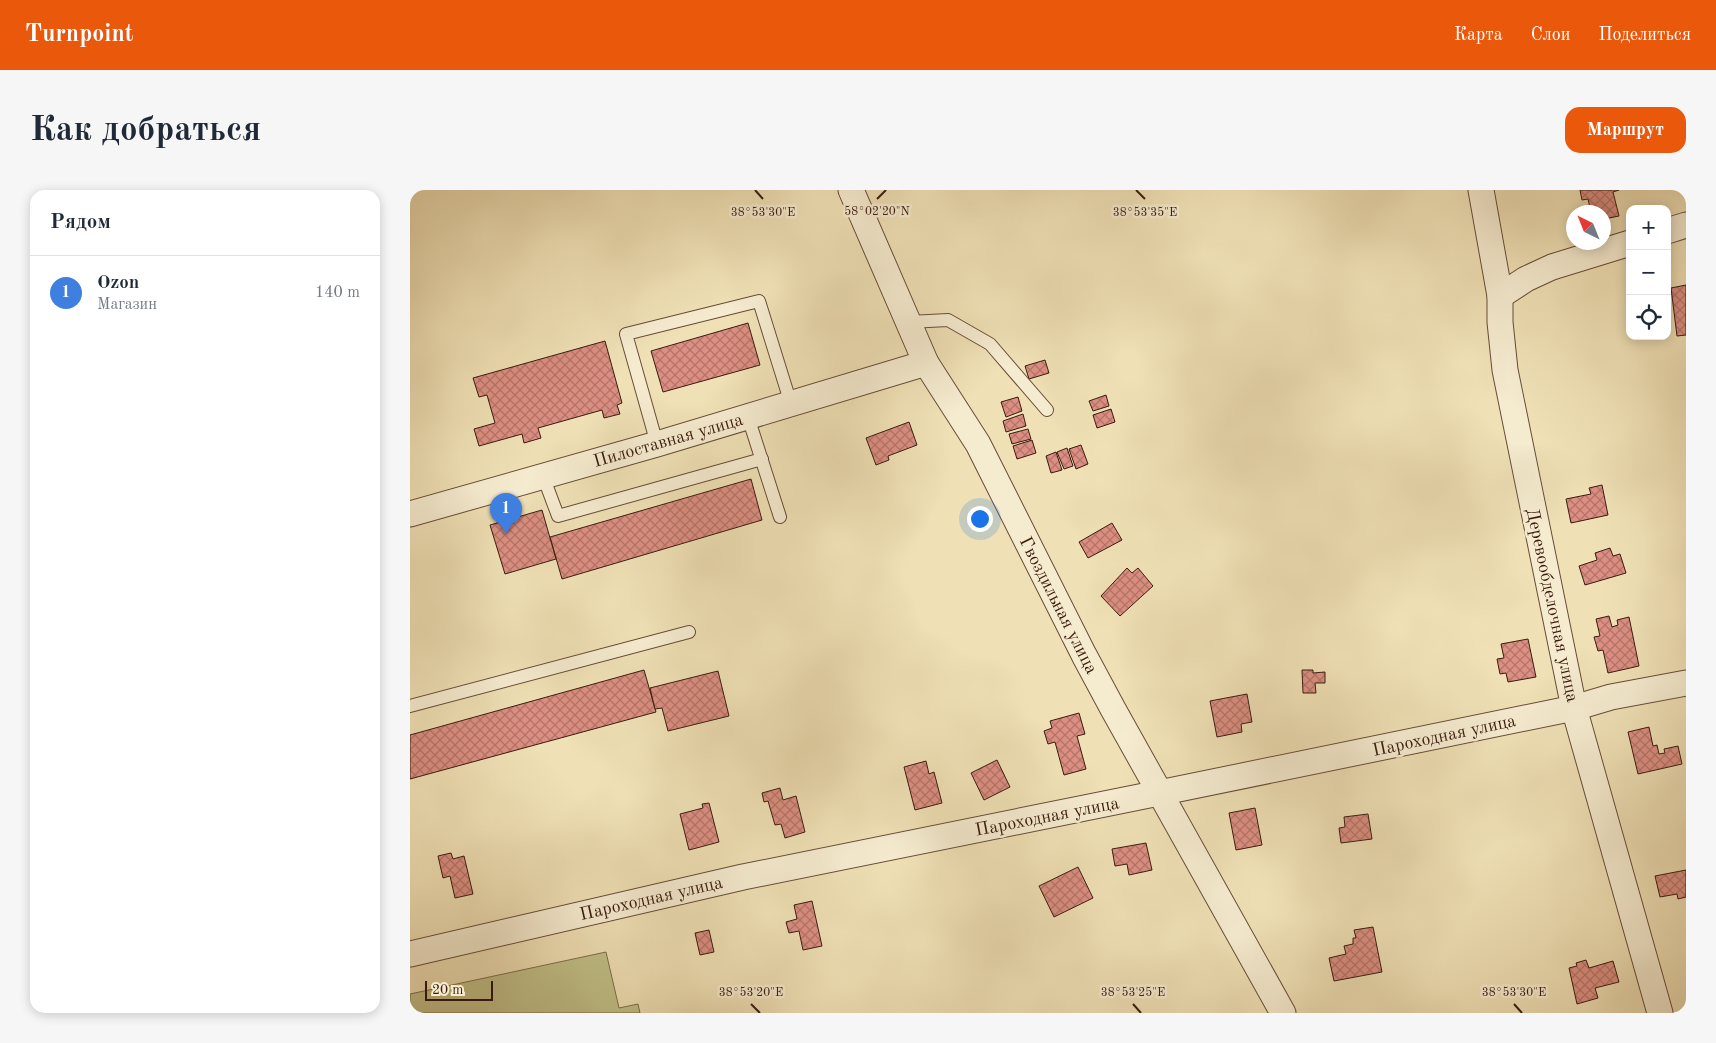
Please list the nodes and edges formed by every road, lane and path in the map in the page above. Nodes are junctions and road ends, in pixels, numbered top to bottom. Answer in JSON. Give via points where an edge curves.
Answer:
{"nodes":[{"id":1,"x":851,"y":190,"type":"edge"},
{"id":2,"x":1481,"y":190,"type":"edge"},
{"id":3,"x":1686,"y":224,"type":"edge"},
{"id":4,"x":1671,"y":229,"type":"edge"},
{"id":5,"x":1626,"y":243,"type":"edge"},
{"id":6,"x":1500,"y":296,"type":"junction"},
{"id":7,"x":908,"y":322,"type":"junction"},
{"id":8,"x":926,"y":363,"type":"junction"},
{"id":9,"x":790,"y":404,"type":"junction"},
{"id":10,"x":1047,"y":410,"type":"dead end"},
{"id":11,"x":748,"y":417,"type":"junction"},
{"id":12,"x":657,"y":444,"type":"junction"},
{"id":13,"x":762,"y":459,"type":"junction"},
{"id":14,"x":543,"y":476,"type":"junction"},
{"id":15,"x":410,"y":514,"type":"edge"},
{"id":16,"x":780,"y":517,"type":"dead end"},
{"id":17,"x":689,"y":632,"type":"dead end"},
{"id":18,"x":1686,"y":683,"type":"edge"},
{"id":19,"x":410,"y":706,"type":"edge"},
{"id":20,"x":1574,"y":708,"type":"junction"},
{"id":21,"x":1159,"y":794,"type":"junction"},
{"id":22,"x":410,"y":954,"type":"edge"},
{"id":23,"x":1283,"y":1013,"type":"edge"},
{"id":24,"x":1660,"y":1013,"type":"edge"}],
"edges":[{"from":1,"to":7,"type":"street","name":"Гвоздильная улица"},
{"from":2,"to":6,"type":"street","name":"Деревообделочная улица"},
{"from":3,"to":4,"type":"street"},
{"from":5,"to":6,"type":"street","via":[[1552,267]]},
{"from":6,"to":20,"type":"street","name":"Деревообделочная улица","via":[[1505,370]]},
{"from":7,"to":8,"type":"street","name":"Гвоздильная улица"},
{"from":7,"to":10,"type":"lane","via":[[948,320],[990,344]]},
{"from":8,"to":9,"type":"street","name":"Пилоставная улица"},
{"from":8,"to":21,"type":"street","name":"Гвоздильная улица","via":[[978,444],[1084,655]]},
{"from":9,"to":11,"type":"street","name":"Пилоставная улица"},
{"from":9,"to":12,"type":"lane","via":[[759,301],[626,334]]},
{"from":11,"to":12,"type":"street","name":"Пилоставная улица"},
{"from":11,"to":13,"type":"lane"},
{"from":12,"to":14,"type":"street","name":"Пилоставная улица"},
{"from":13,"to":14,"type":"lane","via":[[558,516]]},
{"from":13,"to":16,"type":"lane"},
{"from":14,"to":15,"type":"street","name":"Пилоставная улица"},
{"from":17,"to":19,"type":"lane"},
{"from":18,"to":20,"type":"street","name":"Пароходная улица","via":[[1611,697]]},
{"from":20,"to":21,"type":"street","name":"Пароходная улица"},
{"from":20,"to":24,"type":"street","name":"Деревообделочная улица"},
{"from":21,"to":22,"type":"street","name":"Пароходная улица","via":[[742,877]]},
{"from":21,"to":23,"type":"street","name":"Гвоздильная улица"}]}
